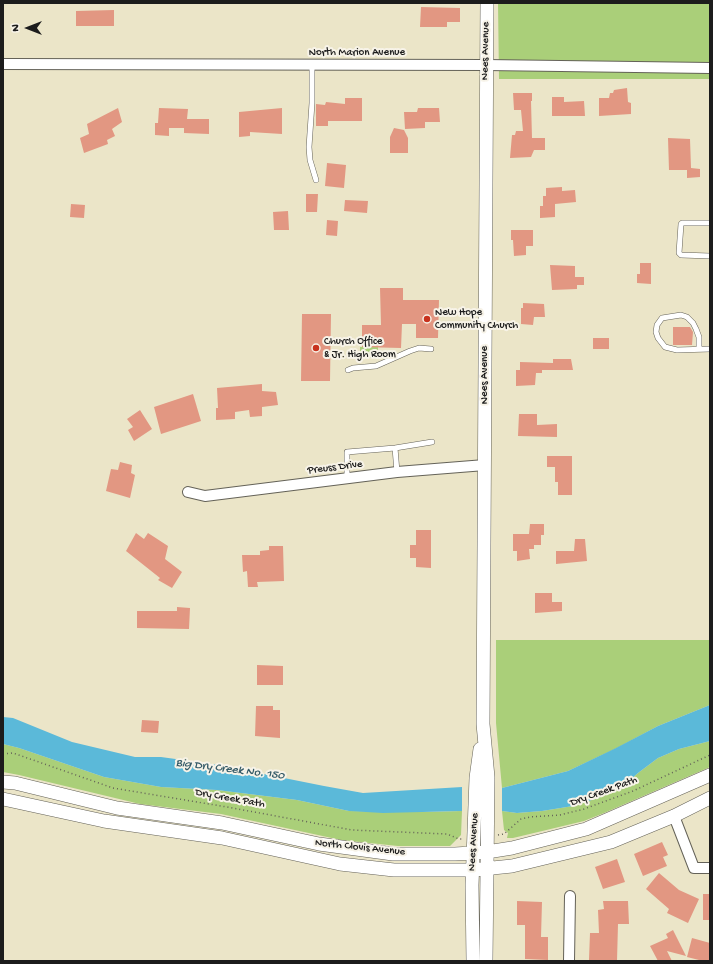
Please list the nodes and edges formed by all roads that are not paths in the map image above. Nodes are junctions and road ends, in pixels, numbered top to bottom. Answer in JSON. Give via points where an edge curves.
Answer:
{"nodes":[{"id":1,"x":487,"y":3,"type":"edge"},
{"id":2,"x":3,"y":64,"type":"edge"},
{"id":3,"x":312,"y":65,"type":"junction"},
{"id":4,"x":486,"y":65,"type":"junction"},
{"id":5,"x":710,"y":68,"type":"edge"},
{"id":6,"x":316,"y":180,"type":"dead end"},
{"id":7,"x":710,"y":223,"type":"edge"},
{"id":8,"x":710,"y":256,"type":"edge"},
{"id":9,"x":432,"y":349,"type":"dead end"},
{"id":10,"x":699,"y":349,"type":"junction"},
{"id":11,"x":710,"y":349,"type":"edge"},
{"id":12,"x":348,"y":370,"type":"dead end"},
{"id":13,"x":432,"y":442,"type":"dead end"},
{"id":14,"x":395,"y":448,"type":"junction"},
{"id":15,"x":485,"y":465,"type":"junction"},
{"id":16,"x":397,"y":472,"type":"junction"},
{"id":17,"x":347,"y":479,"type":"junction"},
{"id":18,"x":188,"y":492,"type":"dead end"},
{"id":19,"x":483,"y":724,"type":"junction"},
{"id":20,"x":710,"y":775,"type":"edge"},
{"id":21,"x":3,"y":782,"type":"edge"},
{"id":22,"x":710,"y":798,"type":"edge"},
{"id":23,"x":3,"y":800,"type":"edge"},
{"id":24,"x":674,"y":816,"type":"junction"},
{"id":25,"x":487,"y":852,"type":"junction"},
{"id":26,"x":474,"y":853,"type":"junction"},
{"id":27,"x":710,"y":868,"type":"edge"},
{"id":28,"x":487,"y":869,"type":"junction"},
{"id":29,"x":473,"y":870,"type":"junction"},
{"id":30,"x":570,"y":896,"type":"dead end"},
{"id":31,"x":473,"y":961,"type":"edge"},
{"id":32,"x":486,"y":961,"type":"edge"},
{"id":33,"x":569,"y":961,"type":"edge"}],
"edges":[{"from":1,"to":4,"type":"main road","name":"Nees Avenue"},
{"from":2,"to":3,"type":"street","name":"North Marion Avenue"},
{"from":3,"to":4,"type":"street","name":"North Marion Avenue"},
{"from":3,"to":6,"type":"lane","via":[[309,147]]},
{"from":4,"to":5,"type":"street","name":"North Marion Avenue"},
{"from":4,"to":15,"type":"main road","name":"Nees Avenue"},
{"from":7,"to":8,"type":"lane","via":[[682,223],[679,253]]},
{"from":9,"to":12,"type":"lane","via":[[419,348],[376,366]]},
{"from":10,"to":10,"type":"lane","via":[[677,350],[665,347],[658,338],[657,325],[662,318],[681,315],[687,317],[696,329]]},
{"from":10,"to":11,"type":"lane"},
{"from":13,"to":14,"type":"lane"},
{"from":14,"to":16,"type":"lane"},
{"from":14,"to":17,"type":"lane","via":[[347,452]]},
{"from":15,"to":16,"type":"street","name":"Preuss Drive"},
{"from":15,"to":19,"type":"main road","name":"Nees Avenue"},
{"from":16,"to":17,"type":"street","name":"Preuss Drive"},
{"from":17,"to":18,"type":"street","name":"Preuss Drive","via":[[205,496]]},
{"from":19,"to":25,"type":"main road","name":"Nees Avenue","via":[[488,777]]},
{"from":19,"to":26,"type":"main road","name":"Nees Avenue","via":[[476,778]]},
{"from":20,"to":25,"type":"main road","name":"North Clovis Avenue","via":[[586,828],[512,848]]},
{"from":21,"to":26,"type":"main road","name":"North Clovis Avenue","via":[[117,808],[222,823],[318,844],[393,854]]},
{"from":22,"to":24,"type":"main road","name":"North Clovis Avenue"},
{"from":23,"to":29,"type":"main road","name":"North Clovis Avenue","via":[[104,821],[222,838],[340,864],[394,870]]},
{"from":24,"to":27,"type":"street","via":[[694,868]]},
{"from":24,"to":28,"type":"main road","name":"North Clovis Avenue","via":[[611,842],[512,866]]},
{"from":25,"to":26,"type":"main road","name":"North Clovis Avenue"},
{"from":25,"to":28,"type":"main road","name":"Nees Avenue"},
{"from":26,"to":29,"type":"main road","name":"Nees Avenue"},
{"from":28,"to":29,"type":"main road","name":"North Clovis Avenue"},
{"from":28,"to":32,"type":"main road","name":"Nees Avenue"},
{"from":29,"to":31,"type":"main road","name":"Nees Avenue"},
{"from":30,"to":33,"type":"street"}]}
